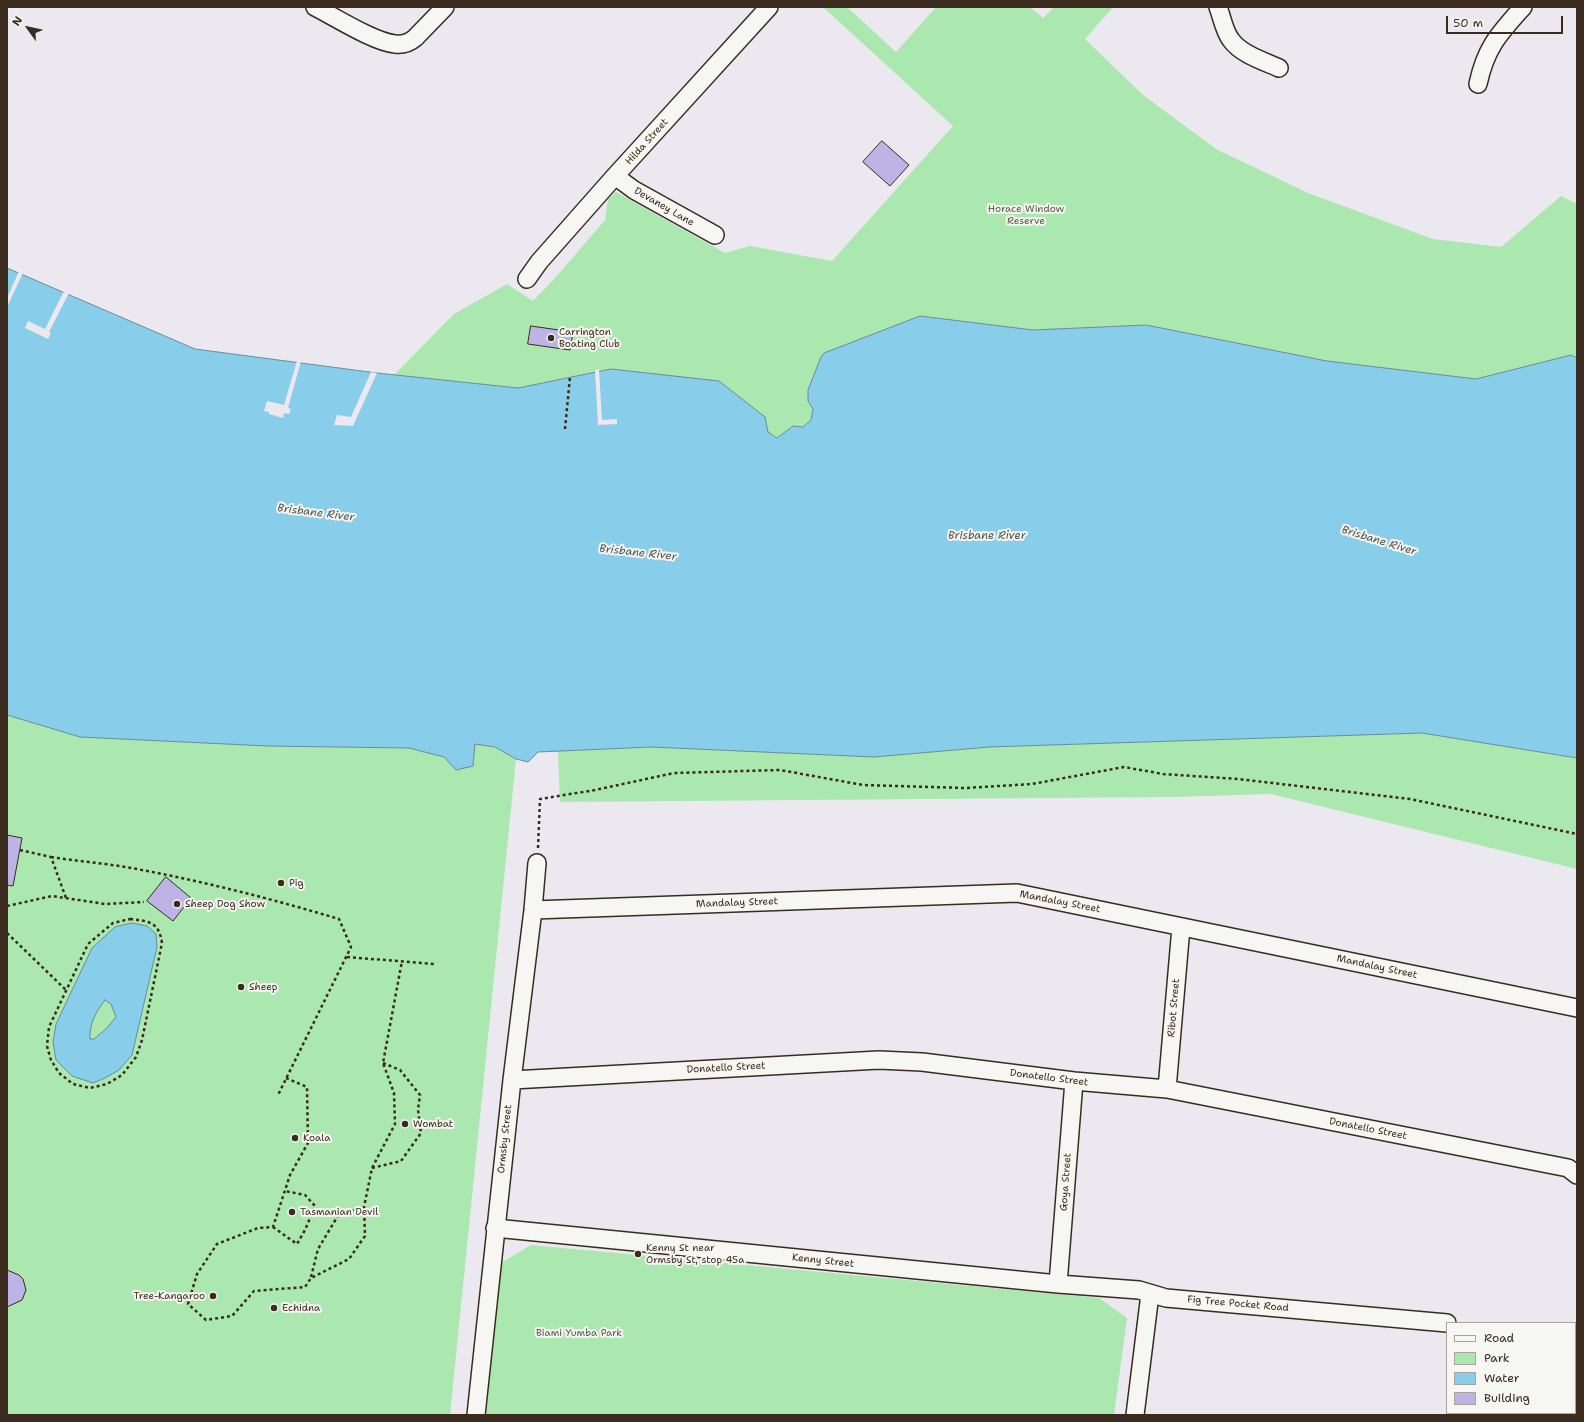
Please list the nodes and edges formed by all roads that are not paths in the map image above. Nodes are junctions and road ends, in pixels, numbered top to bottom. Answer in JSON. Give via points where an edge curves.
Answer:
{"nodes":[{"id":1,"x":315,"y":7,"type":"edge"},
{"id":2,"x":445,"y":7,"type":"edge"},
{"id":3,"x":769,"y":7,"type":"edge"},
{"id":4,"x":1218,"y":7,"type":"edge"},
{"id":5,"x":1523,"y":7,"type":"edge"},
{"id":6,"x":1279,"y":68,"type":"dead end"},
{"id":7,"x":1478,"y":84,"type":"dead end"},
{"id":8,"x":616,"y":176,"type":"junction"},
{"id":9,"x":715,"y":235,"type":"dead end"},
{"id":10,"x":527,"y":279,"type":"dead end"},
{"id":11,"x":537,"y":863,"type":"road end"},
{"id":12,"x":533,"y":910,"type":"junction"},
{"id":13,"x":1181,"y":926,"type":"junction"},
{"id":14,"x":1577,"y":1008,"type":"edge"},
{"id":15,"x":512,"y":1080,"type":"junction"},
{"id":16,"x":1074,"y":1081,"type":"junction"},
{"id":17,"x":1167,"y":1089,"type":"junction"},
{"id":18,"x":1577,"y":1175,"type":"edge"},
{"id":19,"x":496,"y":1228,"type":"junction"},
{"id":20,"x":1058,"y":1284,"type":"junction"},
{"id":21,"x":1150,"y":1294,"type":"junction"},
{"id":22,"x":1446,"y":1323,"type":"edge"},
{"id":23,"x":476,"y":1415,"type":"edge"},
{"id":24,"x":1135,"y":1415,"type":"edge"}],
"edges":[{"from":1,"to":2,"type":"street","via":[[379,40],[400,45],[416,38]]},
{"from":3,"to":8,"type":"street","name":"Hilda Street"},
{"from":4,"to":6,"type":"street","via":[[1231,40],[1247,53]]},
{"from":5,"to":7,"type":"street","via":[[1492,44],[1484,60]]},
{"from":8,"to":9,"type":"street","name":"Devaney Lane","via":[[634,190]]},
{"from":8,"to":10,"type":"street","name":"Hilda Street","via":[[539,262]]},
{"from":11,"to":12,"type":"street","name":"Ormsby Street"},
{"from":12,"to":13,"type":"street","name":"Mandalay Street","via":[[1017,893]]},
{"from":12,"to":15,"type":"street","name":"Ormsby Street"},
{"from":13,"to":14,"type":"street","name":"Mandalay Street"},
{"from":13,"to":17,"type":"street","name":"Ribot Street"},
{"from":15,"to":16,"type":"street","name":"Donatello Street","via":[[879,1060],[922,1062]]},
{"from":15,"to":19,"type":"street","name":"Ormsby Street"},
{"from":16,"to":17,"type":"street","name":"Donatello Street"},
{"from":16,"to":20,"type":"street","name":"Goya Street"},
{"from":17,"to":18,"type":"street","name":"Donatello Street","via":[[1568,1168]]},
{"from":19,"to":20,"type":"street","name":"Kenny Street"},
{"from":19,"to":23,"type":"street","name":"Ormsby Street"},
{"from":20,"to":21,"type":"street","name":"Kenny Street","via":[[1139,1290]]},
{"from":21,"to":22,"type":"street","name":"Fig Tree Pocket Road","via":[[1166,1298]]},
{"from":21,"to":24,"type":"street"}]}
